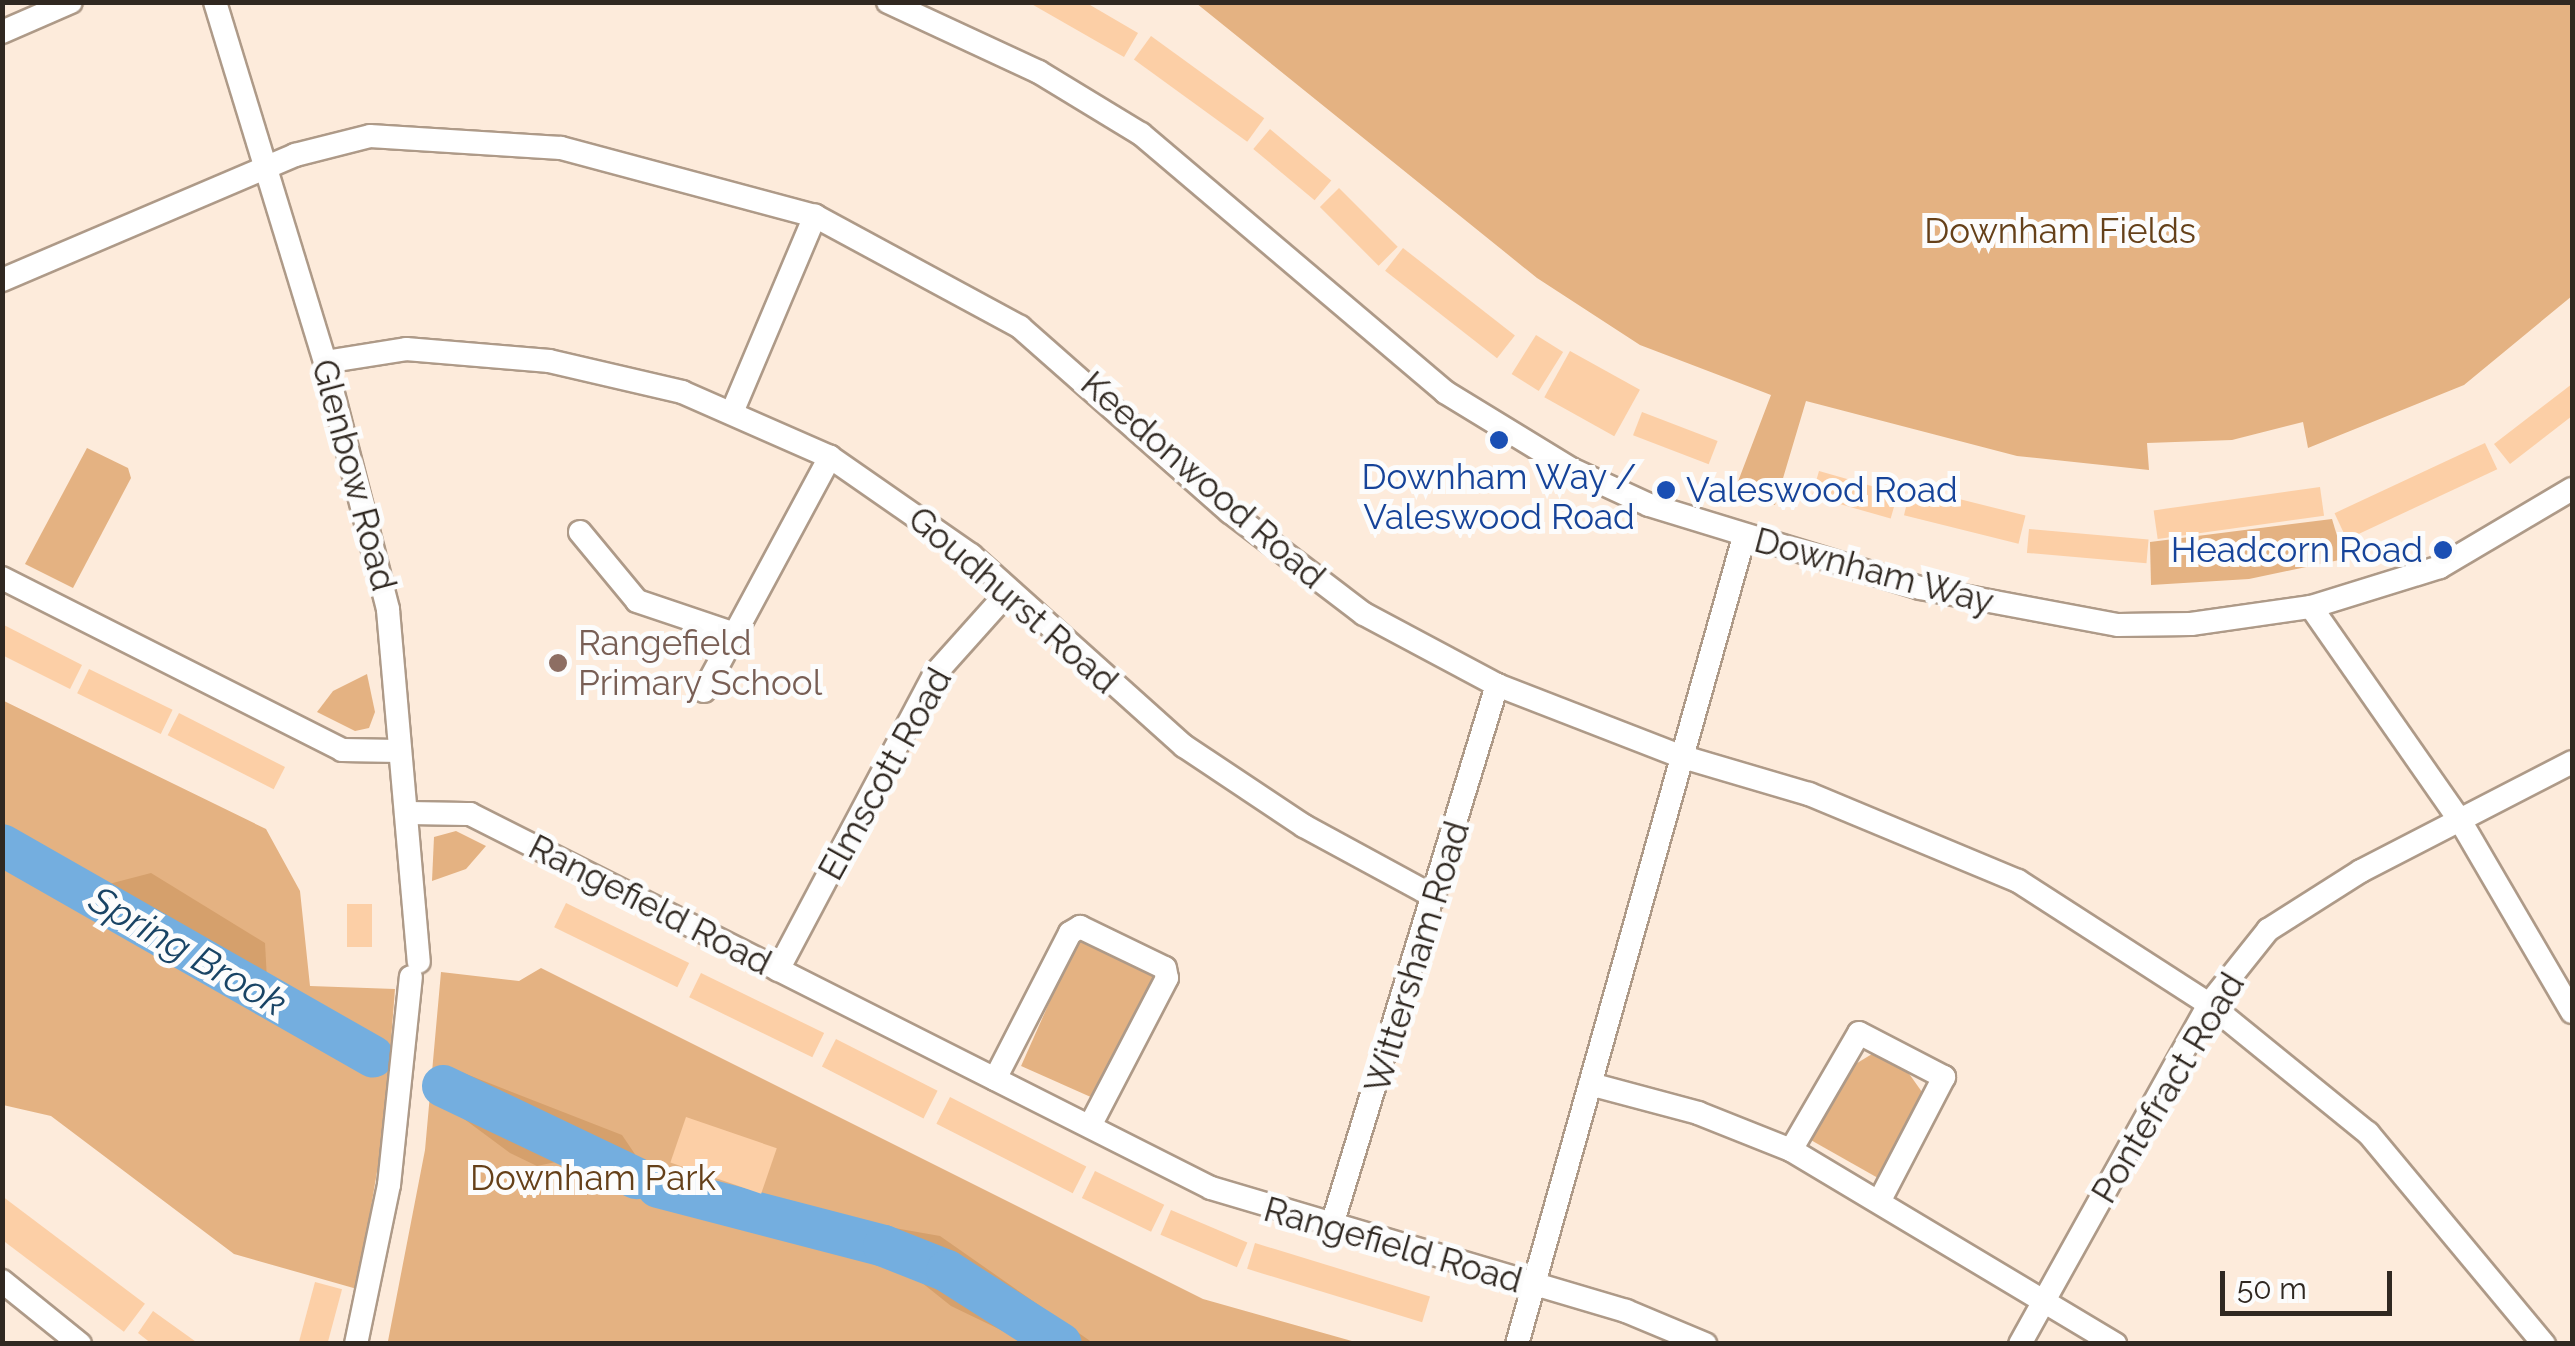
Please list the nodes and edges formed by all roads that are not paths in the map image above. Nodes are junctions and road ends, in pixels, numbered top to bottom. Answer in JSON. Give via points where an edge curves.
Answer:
{"nodes":[{"id":1,"x":71,"y":2,"type":"edge"},
{"id":2,"x":216,"y":2,"type":"edge"},
{"id":3,"x":888,"y":2,"type":"edge"},
{"id":4,"x":2,"y":32,"type":"edge"},
{"id":5,"x":265,"y":168,"type":"junction"},
{"id":6,"x":815,"y":216,"type":"junction"},
{"id":7,"x":2,"y":280,"type":"edge"},
{"id":8,"x":325,"y":362,"type":"junction"},
{"id":9,"x":734,"y":410,"type":"junction"},
{"id":10,"x":830,"y":456,"type":"junction"},
{"id":11,"x":2572,"y":490,"type":"edge"},
{"id":12,"x":580,"y":532,"type":"dead end"},
{"id":13,"x":1744,"y":537,"type":"junction"},
{"id":14,"x":2,"y":578,"type":"edge"},
{"id":15,"x":1009,"y":591,"type":"junction"},
{"id":16,"x":2311,"y":607,"type":"junction"},
{"id":17,"x":735,"y":634,"type":"junction"},
{"id":18,"x":1497,"y":685,"type":"junction"},
{"id":19,"x":704,"y":691,"type":"dead end"},
{"id":20,"x":400,"y":751,"type":"junction"},
{"id":21,"x":1683,"y":757,"type":"junction"},
{"id":22,"x":2572,"y":762,"type":"edge"},
{"id":23,"x":406,"y":813,"type":"junction"},
{"id":24,"x":2461,"y":822,"type":"junction"},
{"id":25,"x":1436,"y":897,"type":"junction"},
{"id":26,"x":778,"y":970,"type":"junction"},
{"id":27,"x":2569,"y":1000,"type":"edge"},
{"id":28,"x":2209,"y":1004,"type":"junction"},
{"id":29,"x":995,"y":1079,"type":"junction"},
{"id":30,"x":1590,"y":1084,"type":"junction"},
{"id":31,"x":1090,"y":1126,"type":"junction"},
{"id":32,"x":1791,"y":1150,"type":"junction"},
{"id":33,"x":1881,"y":1198,"type":"junction"},
{"id":34,"x":1331,"y":1228,"type":"junction"},
{"id":35,"x":2,"y":1282,"type":"edge"},
{"id":36,"x":1532,"y":1286,"type":"junction"},
{"id":37,"x":2044,"y":1305,"type":"junction"},
{"id":38,"x":80,"y":1344,"type":"edge"},
{"id":39,"x":356,"y":1344,"type":"edge"},
{"id":40,"x":1517,"y":1344,"type":"edge"},
{"id":41,"x":1704,"y":1344,"type":"edge"},
{"id":42,"x":2020,"y":1344,"type":"edge"},
{"id":43,"x":2115,"y":1344,"type":"edge"},
{"id":44,"x":2544,"y":1344,"type":"edge"}],
"edges":[{"from":1,"to":4,"type":"street"},
{"from":2,"to":5,"type":"street","name":"Glenbow Road"},
{"from":3,"to":13,"type":"street","name":"Downham Way","via":[[1039,72],[1141,134],[1211,186],[1388,348],[1502,428],[1649,505]]},
{"from":5,"to":6,"type":"street","name":"Keedonwood Road","via":[[370,136],[481,139],[628,161]]},
{"from":5,"to":7,"type":"street","name":"Keedonwood Road"},
{"from":5,"to":8,"type":"street","name":"Glenbow Road"},
{"from":6,"to":9,"type":"street"},
{"from":6,"to":18,"type":"street","name":"Keedonwood Road","via":[[1020,327],[1284,556],[1364,614]]},
{"from":8,"to":9,"type":"street","name":"Goudhurst Road","via":[[406,349],[489,353],[628,377]]},
{"from":8,"to":20,"type":"street","name":"Glenbow Road","via":[[388,610]]},
{"from":9,"to":10,"type":"street","name":"Goudhurst Road"},
{"from":10,"to":15,"type":"street","name":"Goudhurst Road","via":[[971,555]]},
{"from":10,"to":17,"type":"street"},
{"from":11,"to":16,"type":"street","name":"Downham Way","via":[[2440,567]]},
{"from":12,"to":17,"type":"street","via":[[637,601]]},
{"from":13,"to":16,"type":"street","name":"Downham Way","via":[[2056,618],[2191,624]]},
{"from":13,"to":21,"type":"street"},
{"from":14,"to":20,"type":"street","via":[[342,750]]},
{"from":15,"to":25,"type":"street","name":"Goudhurst Road","via":[[1184,746],[1304,826]]},
{"from":15,"to":26,"type":"street","name":"Elmscott Road","via":[[934,676]]},
{"from":16,"to":24,"type":"street"},
{"from":17,"to":19,"type":"street"},
{"from":18,"to":21,"type":"street","name":"Keedonwood Road"},
{"from":18,"to":25,"type":"street","name":"Wittersham Road"},
{"from":20,"to":23,"type":"street","name":"Glenbow Road"},
{"from":21,"to":28,"type":"street","name":"Keedonwood Road","via":[[1810,794],[2018,881]]},
{"from":21,"to":30,"type":"street"},
{"from":22,"to":24,"type":"street","name":"Pontefract Road"},
{"from":23,"to":26,"type":"street","name":"Rangefield Road","via":[[470,814]]},
{"from":23,"to":39,"type":"street","name":"Glenbow Road","via":[[415,970],[389,1186]]},
{"from":24,"to":27,"type":"street"},
{"from":24,"to":28,"type":"street","name":"Pontefract Road","via":[[2361,871],[2268,930]]},
{"from":25,"to":34,"type":"street","name":"Wittersham Road"},
{"from":26,"to":29,"type":"street","name":"Rangefield Road"},
{"from":28,"to":37,"type":"street","name":"Pontefract Road"},
{"from":28,"to":44,"type":"street","name":"Keedonwood Road","via":[[2368,1133]]},
{"from":29,"to":31,"type":"street","name":"Rangefield Road"},
{"from":29,"to":31,"type":"street","via":[[1070,933],[1080,927],[1165,968],[1167,978]]},
{"from":30,"to":32,"type":"street","via":[[1698,1113]]},
{"from":30,"to":36,"type":"street"},
{"from":31,"to":34,"type":"street","name":"Rangefield Road","via":[[1211,1188]]},
{"from":32,"to":33,"type":"street"},
{"from":32,"to":33,"type":"street","via":[[1860,1032],[1944,1077]]},
{"from":33,"to":37,"type":"street"},
{"from":34,"to":36,"type":"street","name":"Rangefield Road"},
{"from":35,"to":38,"type":"street"},
{"from":36,"to":40,"type":"street"},
{"from":36,"to":41,"type":"street","name":"Rangefield Road"},
{"from":37,"to":42,"type":"street","name":"Pontefract Road"},
{"from":37,"to":43,"type":"street"}]}
